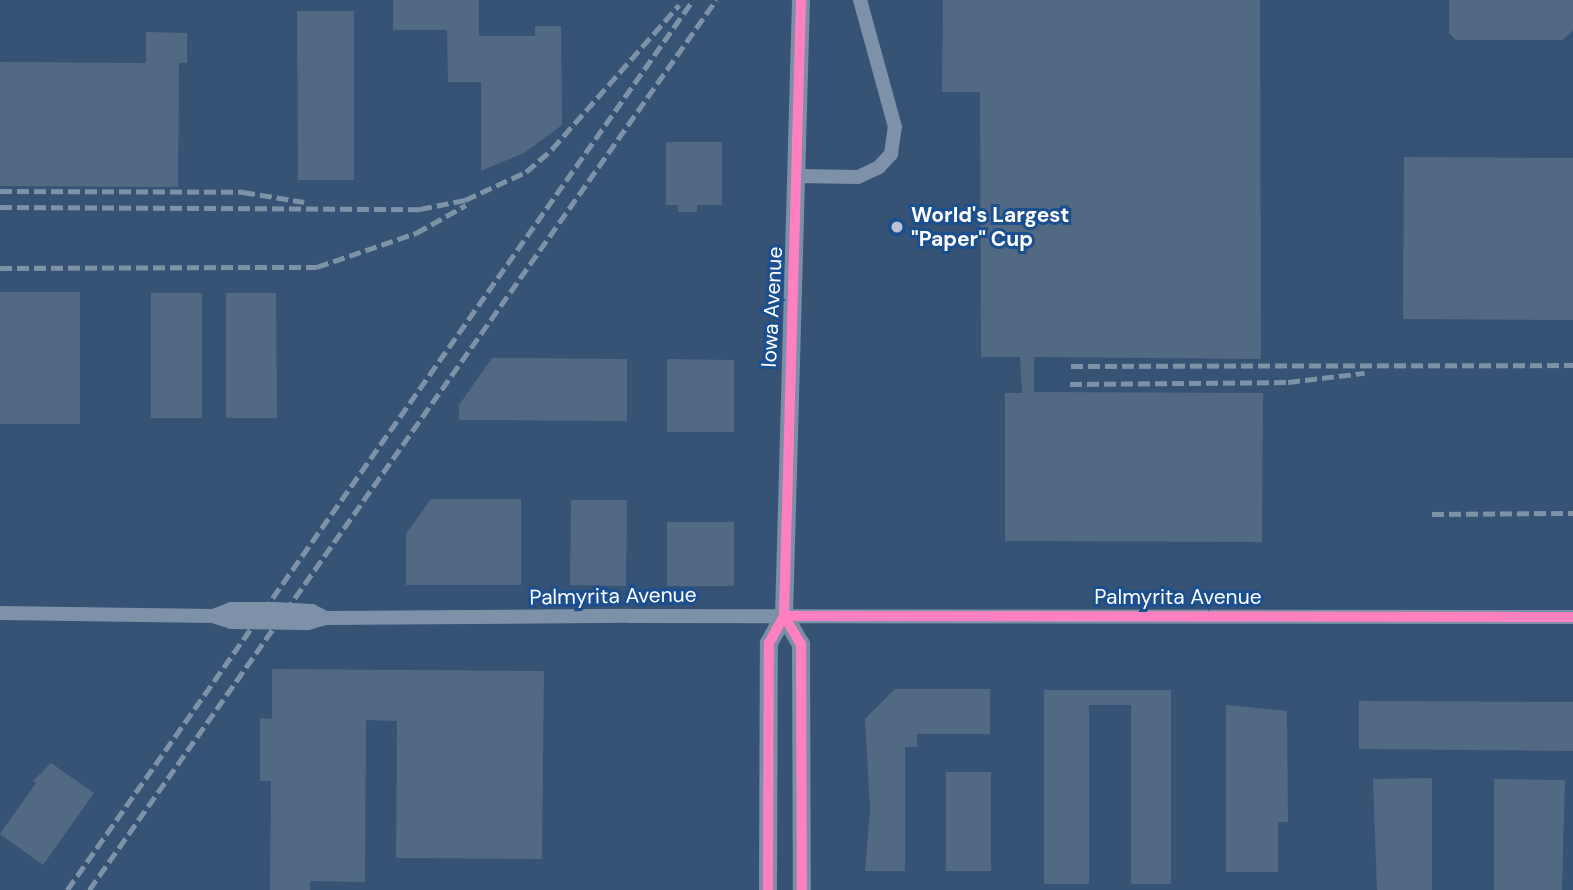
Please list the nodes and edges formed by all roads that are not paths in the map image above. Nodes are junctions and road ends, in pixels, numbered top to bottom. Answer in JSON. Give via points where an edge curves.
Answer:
{"nodes":[{"id":1,"x":801,"y":0,"type":"edge"},
{"id":2,"x":860,"y":0,"type":"edge"},
{"id":3,"x":799,"y":176,"type":"junction"},
{"id":4,"x":0,"y":613,"type":"edge"},
{"id":5,"x":784,"y":616,"type":"junction"},
{"id":6,"x":1573,"y":617,"type":"edge"},
{"id":7,"x":768,"y":890,"type":"edge"},
{"id":8,"x":802,"y":890,"type":"edge"}],
"edges":[{"from":1,"to":3,"type":"main road","name":"Iowa Avenue"},
{"from":2,"to":3,"type":"street","via":[[894,127],[891,154],[879,167],[858,177]]},
{"from":3,"to":5,"type":"main road","name":"Iowa Avenue","via":[[788,346]]},
{"from":4,"to":5,"type":"street","name":"Palmyrita Avenue","via":[[213,616],[308,623],[325,618]]},
{"from":5,"to":6,"type":"street","name":"Palmyrita Avenue"},
{"from":5,"to":7,"type":"main road","name":"Iowa Avenue","via":[[769,643]]},
{"from":5,"to":8,"type":"main road","via":[[801,644]]}]}
